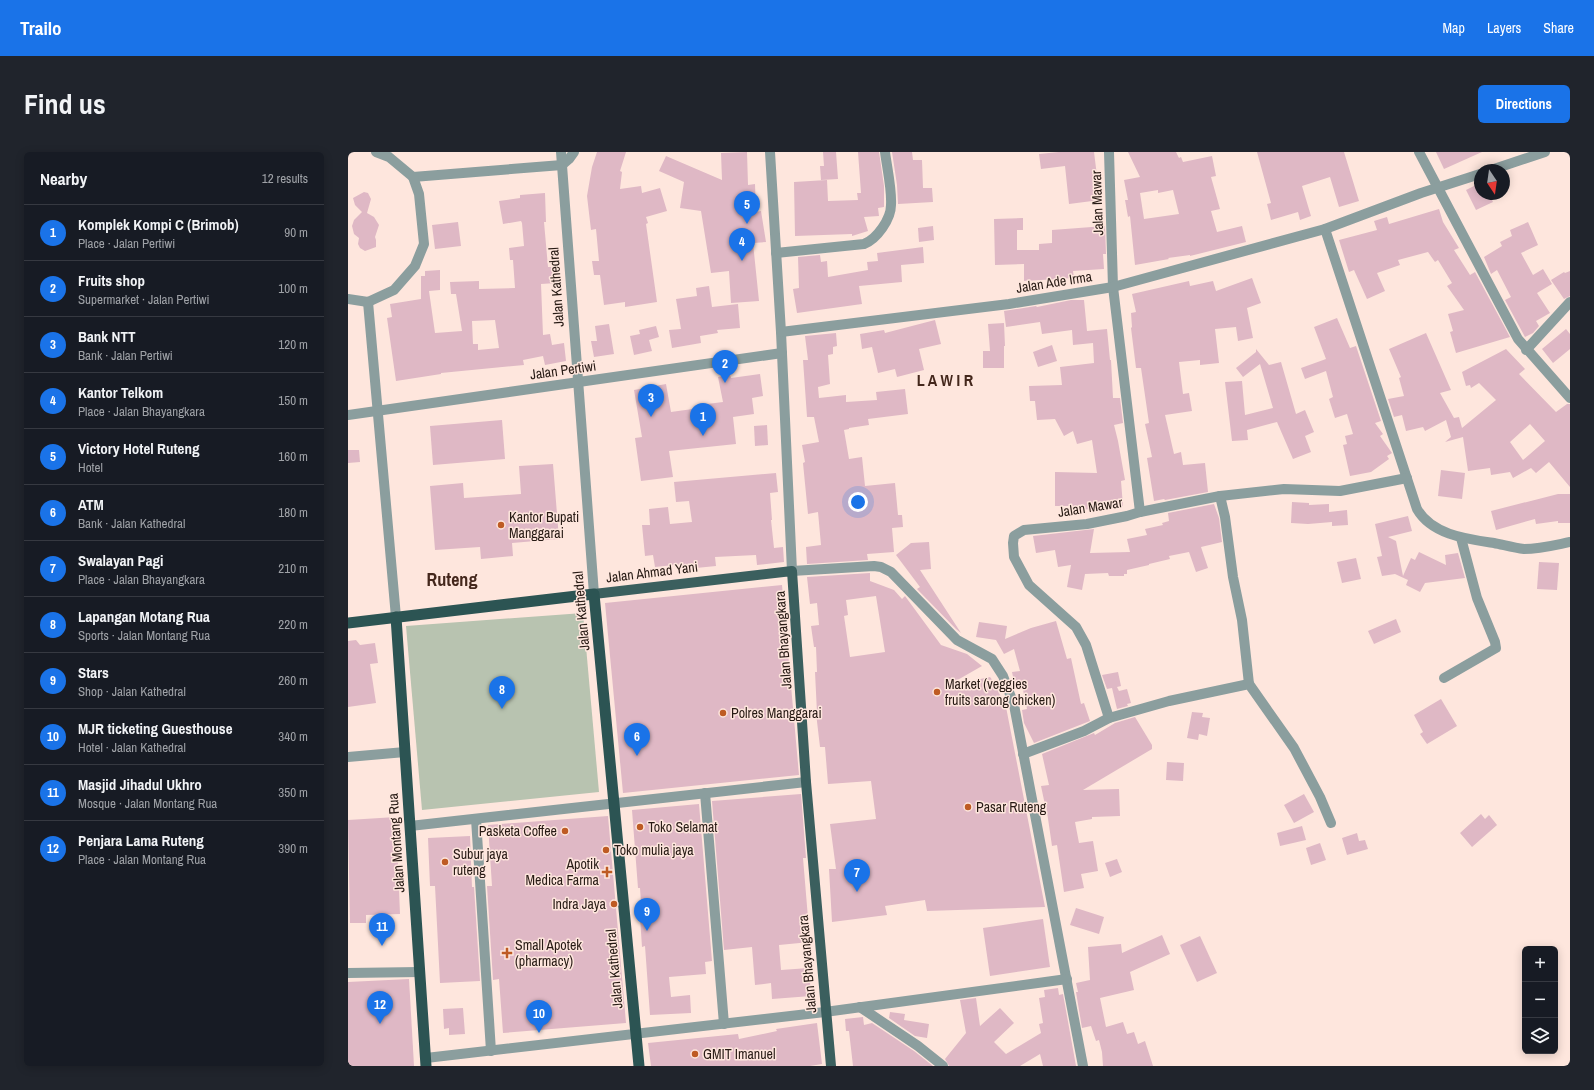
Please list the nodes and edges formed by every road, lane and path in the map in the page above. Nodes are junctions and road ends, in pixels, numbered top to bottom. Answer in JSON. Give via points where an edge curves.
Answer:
{"nodes":[{"id":1,"x":376,"y":152,"type":"edge"},
{"id":2,"x":561,"y":152,"type":"edge"},
{"id":3,"x":574,"y":152,"type":"edge"},
{"id":4,"x":770,"y":152,"type":"edge"},
{"id":5,"x":885,"y":152,"type":"edge"},
{"id":6,"x":1109,"y":152,"type":"edge"},
{"id":7,"x":1419,"y":152,"type":"edge"},
{"id":8,"x":1545,"y":152,"type":"edge"},
{"id":9,"x":1509,"y":164,"type":"edge"},
{"id":10,"x":562,"y":165,"type":"junction"},
{"id":11,"x":1474,"y":176,"type":"edge"},
{"id":12,"x":413,"y":177,"type":"junction"},
{"id":13,"x":1437,"y":188,"type":"junction"},
{"id":14,"x":1325,"y":229,"type":"junction"},
{"id":15,"x":776,"y":253,"type":"junction"},
{"id":16,"x":1113,"y":287,"type":"junction"},
{"id":17,"x":348,"y":299,"type":"edge"},
{"id":18,"x":368,"y":302,"type":"junction"},
{"id":19,"x":1570,"y":302,"type":"edge"},
{"id":20,"x":781,"y":332,"type":"junction"},
{"id":21,"x":1526,"y":350,"type":"junction"},
{"id":22,"x":782,"y":353,"type":"junction"},
{"id":23,"x":579,"y":382,"type":"junction"},
{"id":24,"x":1570,"y":398,"type":"edge"},
{"id":25,"x":377,"y":411,"type":"junction"},
{"id":26,"x":348,"y":414,"type":"edge"},
{"id":27,"x":1407,"y":478,"type":"junction"},
{"id":28,"x":1220,"y":496,"type":"junction"},
{"id":29,"x":1140,"y":512,"type":"junction"},
{"id":30,"x":1461,"y":538,"type":"junction"},
{"id":31,"x":1570,"y":542,"type":"edge"},
{"id":32,"x":792,"y":571,"type":"junction"},
{"id":33,"x":594,"y":594,"type":"junction"},
{"id":34,"x":396,"y":617,"type":"junction"},
{"id":35,"x":348,"y":623,"type":"edge"},
{"id":36,"x":1444,"y":678,"type":"dead end"},
{"id":37,"x":1249,"y":684,"type":"junction"},
{"id":38,"x":1109,"y":718,"type":"junction"},
{"id":39,"x":405,"y":752,"type":"junction"},
{"id":40,"x":1023,"y":754,"type":"junction"},
{"id":41,"x":348,"y":757,"type":"edge"},
{"id":42,"x":806,"y":782,"type":"junction"},
{"id":43,"x":705,"y":793,"type":"junction"},
{"id":44,"x":613,"y":803,"type":"junction"},
{"id":45,"x":476,"y":818,"type":"junction"},
{"id":46,"x":1331,"y":823,"type":"dead end"},
{"id":47,"x":410,"y":826,"type":"junction"},
{"id":48,"x":420,"y":972,"type":"junction"},
{"id":49,"x":348,"y":973,"type":"edge"},
{"id":50,"x":1067,"y":978,"type":"junction"},
{"id":51,"x":860,"y":1007,"type":"junction"},
{"id":52,"x":825,"y":1012,"type":"junction"},
{"id":53,"x":724,"y":1024,"type":"junction"},
{"id":54,"x":635,"y":1034,"type":"junction"},
{"id":55,"x":491,"y":1051,"type":"junction"},
{"id":56,"x":426,"y":1062,"type":"edge"},
{"id":57,"x":639,"y":1066,"type":"edge"},
{"id":58,"x":831,"y":1066,"type":"edge"},
{"id":59,"x":943,"y":1066,"type":"edge"},
{"id":60,"x":1082,"y":1066,"type":"edge"}],
"edges":[{"from":1,"to":12,"type":"street","via":[[389,157]]},
{"from":2,"to":10,"type":"street","name":"Jalan Kathedral"},
{"from":3,"to":10,"type":"street"},
{"from":4,"to":15,"type":"street","name":"Jalan Bhayangkara"},
{"from":5,"to":15,"type":"street","via":[[892,204],[879,233],[864,244]]},
{"from":6,"to":16,"type":"street","name":"Jalan Mawar"},
{"from":7,"to":13,"type":"street"},
{"from":8,"to":9,"type":"street"},
{"from":10,"to":12,"type":"street"},
{"from":10,"to":23,"type":"street","name":"Jalan Kathedral"},
{"from":11,"to":13,"type":"street","name":"Jalan Ade Irma"},
{"from":12,"to":18,"type":"street","via":[[419,194],[424,244],[415,266],[394,290]]},
{"from":13,"to":14,"type":"street","name":"Jalan Ade Irma"},
{"from":13,"to":21,"type":"street"},
{"from":14,"to":16,"type":"street","name":"Jalan Ade Irma"},
{"from":14,"to":27,"type":"street"},
{"from":15,"to":20,"type":"street","name":"Jalan Bhayangkara"},
{"from":16,"to":20,"type":"street","name":"Jalan Ade Irma","via":[[1009,304]]},
{"from":16,"to":29,"type":"street","name":"Jalan Mawar"},
{"from":17,"to":18,"type":"street"},
{"from":18,"to":25,"type":"street"},
{"from":19,"to":21,"type":"street"},
{"from":20,"to":22,"type":"street","name":"Jalan Bhayangkara"},
{"from":21,"to":24,"type":"street"},
{"from":22,"to":23,"type":"street","name":"Jalan Pertiwi"},
{"from":22,"to":32,"type":"street","name":"Jalan Bhayangkara"},
{"from":23,"to":25,"type":"street","name":"Jalan Pertiwi"},
{"from":23,"to":33,"type":"street","name":"Jalan Kathedral"},
{"from":25,"to":26,"type":"street","name":"Jalan Pertiwi"},
{"from":25,"to":34,"type":"street"},
{"from":27,"to":28,"type":"street","via":[[1347,490],[1284,489]]},
{"from":27,"to":30,"type":"street","via":[[1417,509],[1426,522]]},
{"from":28,"to":29,"type":"street"},
{"from":28,"to":37,"type":"street","via":[[1242,620]]},
{"from":29,"to":38,"type":"street","name":"Jalan Mawar","via":[[1087,524],[1024,530],[1014,536],[1013,540],[1014,557],[1029,585],[1076,628],[1086,645]]},
{"from":30,"to":31,"type":"street","via":[[1524,549]]},
{"from":30,"to":36,"type":"street","via":[[1477,598],[1496,642],[1496,648]]},
{"from":32,"to":33,"type":"main road","name":"Jalan Ahmad Yani"},
{"from":32,"to":40,"type":"street","via":[[874,566],[892,572],[957,640],[992,659],[1003,676],[1014,705]]},
{"from":32,"to":42,"type":"main road","name":"Jalan Bhayangkara"},
{"from":33,"to":34,"type":"highway","name":"Jalan Ahmad Yani"},
{"from":33,"to":44,"type":"highway","name":"Jalan Kathedral"},
{"from":34,"to":35,"type":"highway","name":"Jalan Ahmad Yani"},
{"from":34,"to":39,"type":"highway","name":"Jalan Montang Rua"},
{"from":37,"to":38,"type":"street","via":[[1168,701]]},
{"from":37,"to":46,"type":"street","via":[[1294,748]]},
{"from":38,"to":40,"type":"street","via":[[1084,731]]},
{"from":39,"to":41,"type":"street"},
{"from":39,"to":47,"type":"highway","name":"Jalan Montang Rua"},
{"from":40,"to":50,"type":"street"},
{"from":42,"to":43,"type":"street"},
{"from":42,"to":52,"type":"main road","name":"Jalan Bhayangkara"},
{"from":43,"to":44,"type":"street"},
{"from":43,"to":53,"type":"street"},
{"from":44,"to":45,"type":"street"},
{"from":44,"to":54,"type":"highway","name":"Jalan Kathedral"},
{"from":45,"to":47,"type":"street"},
{"from":45,"to":55,"type":"street"},
{"from":47,"to":48,"type":"highway","name":"Jalan Montang Rua"},
{"from":48,"to":49,"type":"street"},
{"from":48,"to":56,"type":"highway","name":"Jalan Montang Rua"},
{"from":50,"to":51,"type":"street"},
{"from":50,"to":60,"type":"street"},
{"from":51,"to":52,"type":"street"},
{"from":51,"to":59,"type":"street"},
{"from":52,"to":53,"type":"street"},
{"from":52,"to":58,"type":"main road","name":"Jalan Bhayangkara"},
{"from":53,"to":54,"type":"street"},
{"from":54,"to":55,"type":"street"},
{"from":54,"to":57,"type":"highway","name":"Jalan Kathedral"},
{"from":55,"to":56,"type":"street"}]}
